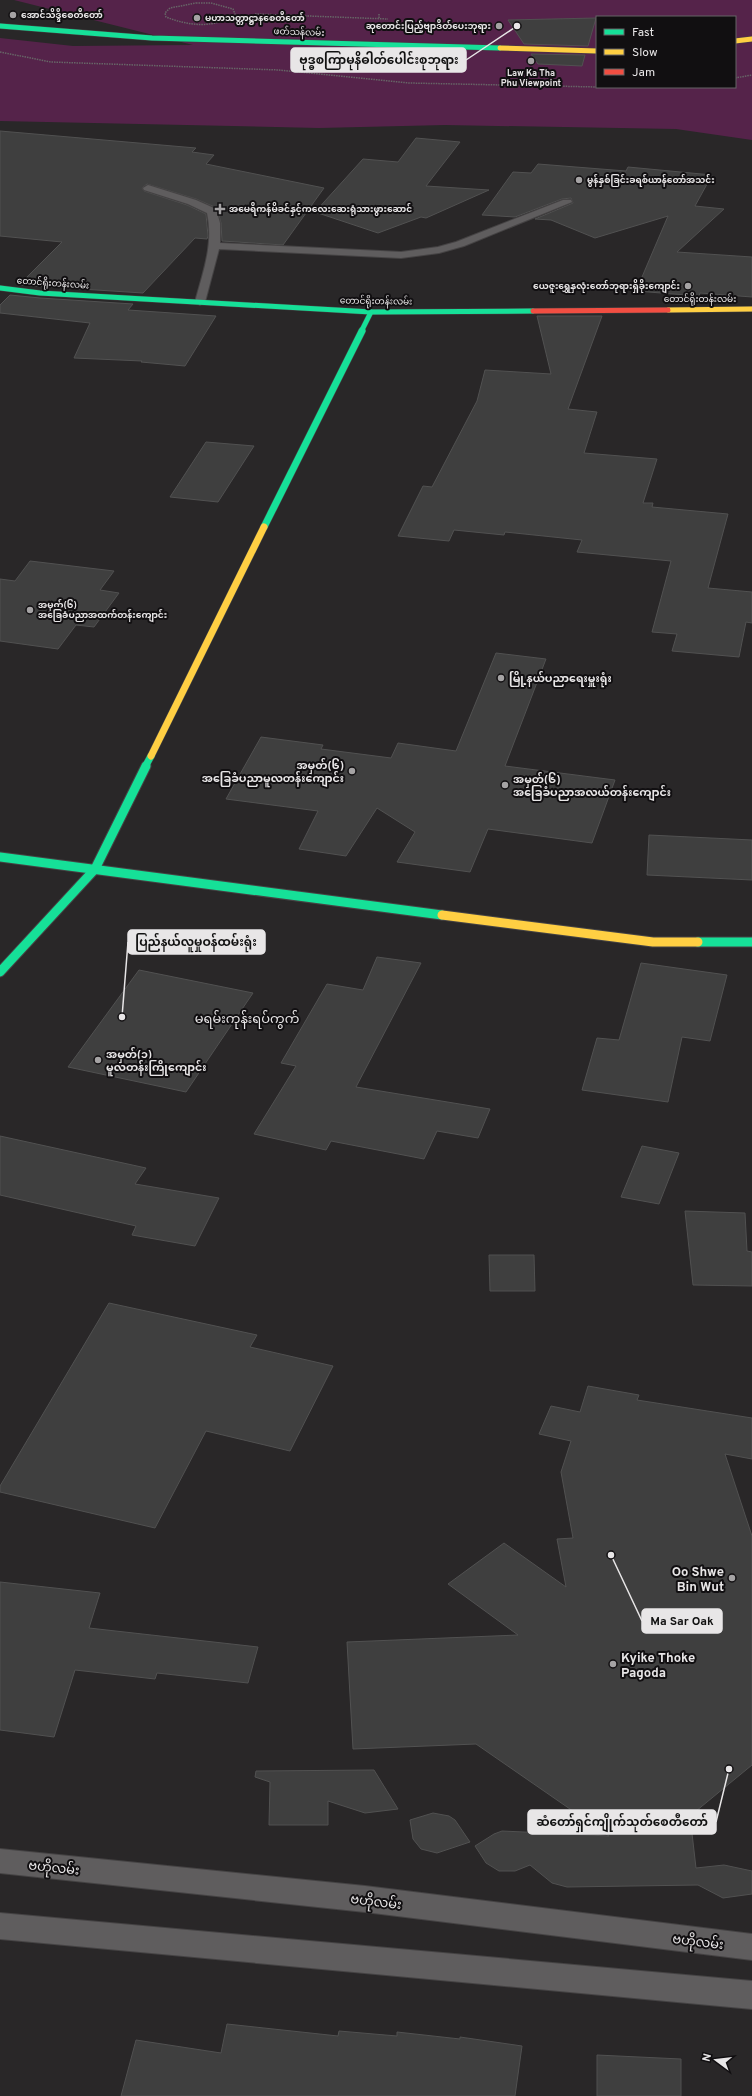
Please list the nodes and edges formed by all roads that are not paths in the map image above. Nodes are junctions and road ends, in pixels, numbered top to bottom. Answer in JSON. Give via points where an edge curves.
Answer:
{"nodes":[{"id":1,"x":0,"y":26,"type":"edge"},
{"id":2,"x":752,"y":39,"type":"edge"},
{"id":3,"x":736,"y":41,"type":"edge"},
{"id":4,"x":596,"y":51,"type":"edge"},
{"id":5,"x":148,"y":188,"type":"dead end"},
{"id":6,"x":568,"y":202,"type":"dead end"},
{"id":7,"x":216,"y":246,"type":"junction"},
{"id":8,"x":0,"y":288,"type":"edge"},
{"id":9,"x":200,"y":302,"type":"junction"},
{"id":10,"x":752,"y":309,"type":"edge"},
{"id":11,"x":371,"y":312,"type":"junction"},
{"id":12,"x":0,"y":857,"type":"edge"},
{"id":13,"x":95,"y":869,"type":"junction"},
{"id":14,"x":752,"y":942,"type":"edge"},
{"id":15,"x":0,"y":972,"type":"edge"},
{"id":16,"x":0,"y":1861,"type":"edge"},
{"id":17,"x":0,"y":1926,"type":"edge"},
{"id":18,"x":752,"y":1947,"type":"edge"},
{"id":19,"x":752,"y":1995,"type":"edge"}],
"edges":[{"from":1,"to":4,"type":"street","name":"ဖတ်သန်လမ်း","via":[[152,38]]},
{"from":2,"to":3,"type":"street"},
{"from":5,"to":7,"type":"lane","via":[[192,202],[212,212]]},
{"from":6,"to":7,"type":"lane","via":[[460,244],[401,255]]},
{"from":7,"to":9,"type":"lane"},
{"from":8,"to":9,"type":"street","name":"တောင်ရိုးတန်းလမ်း","via":[[40,293]]},
{"from":9,"to":11,"type":"street","name":"တောင်ရိုးတန်းလမ်း"},
{"from":10,"to":11,"type":"street","name":"တောင်ရိုးတန်းလမ်း"},
{"from":11,"to":13,"type":"street"},
{"from":12,"to":13,"type":"street"},
{"from":13,"to":14,"type":"street","via":[[653,942]]},
{"from":13,"to":15,"type":"street"},
{"from":16,"to":18,"type":"street","name":"ဗဟိုလမ်း","via":[[365,1899]]},
{"from":17,"to":19,"type":"street"}]}
